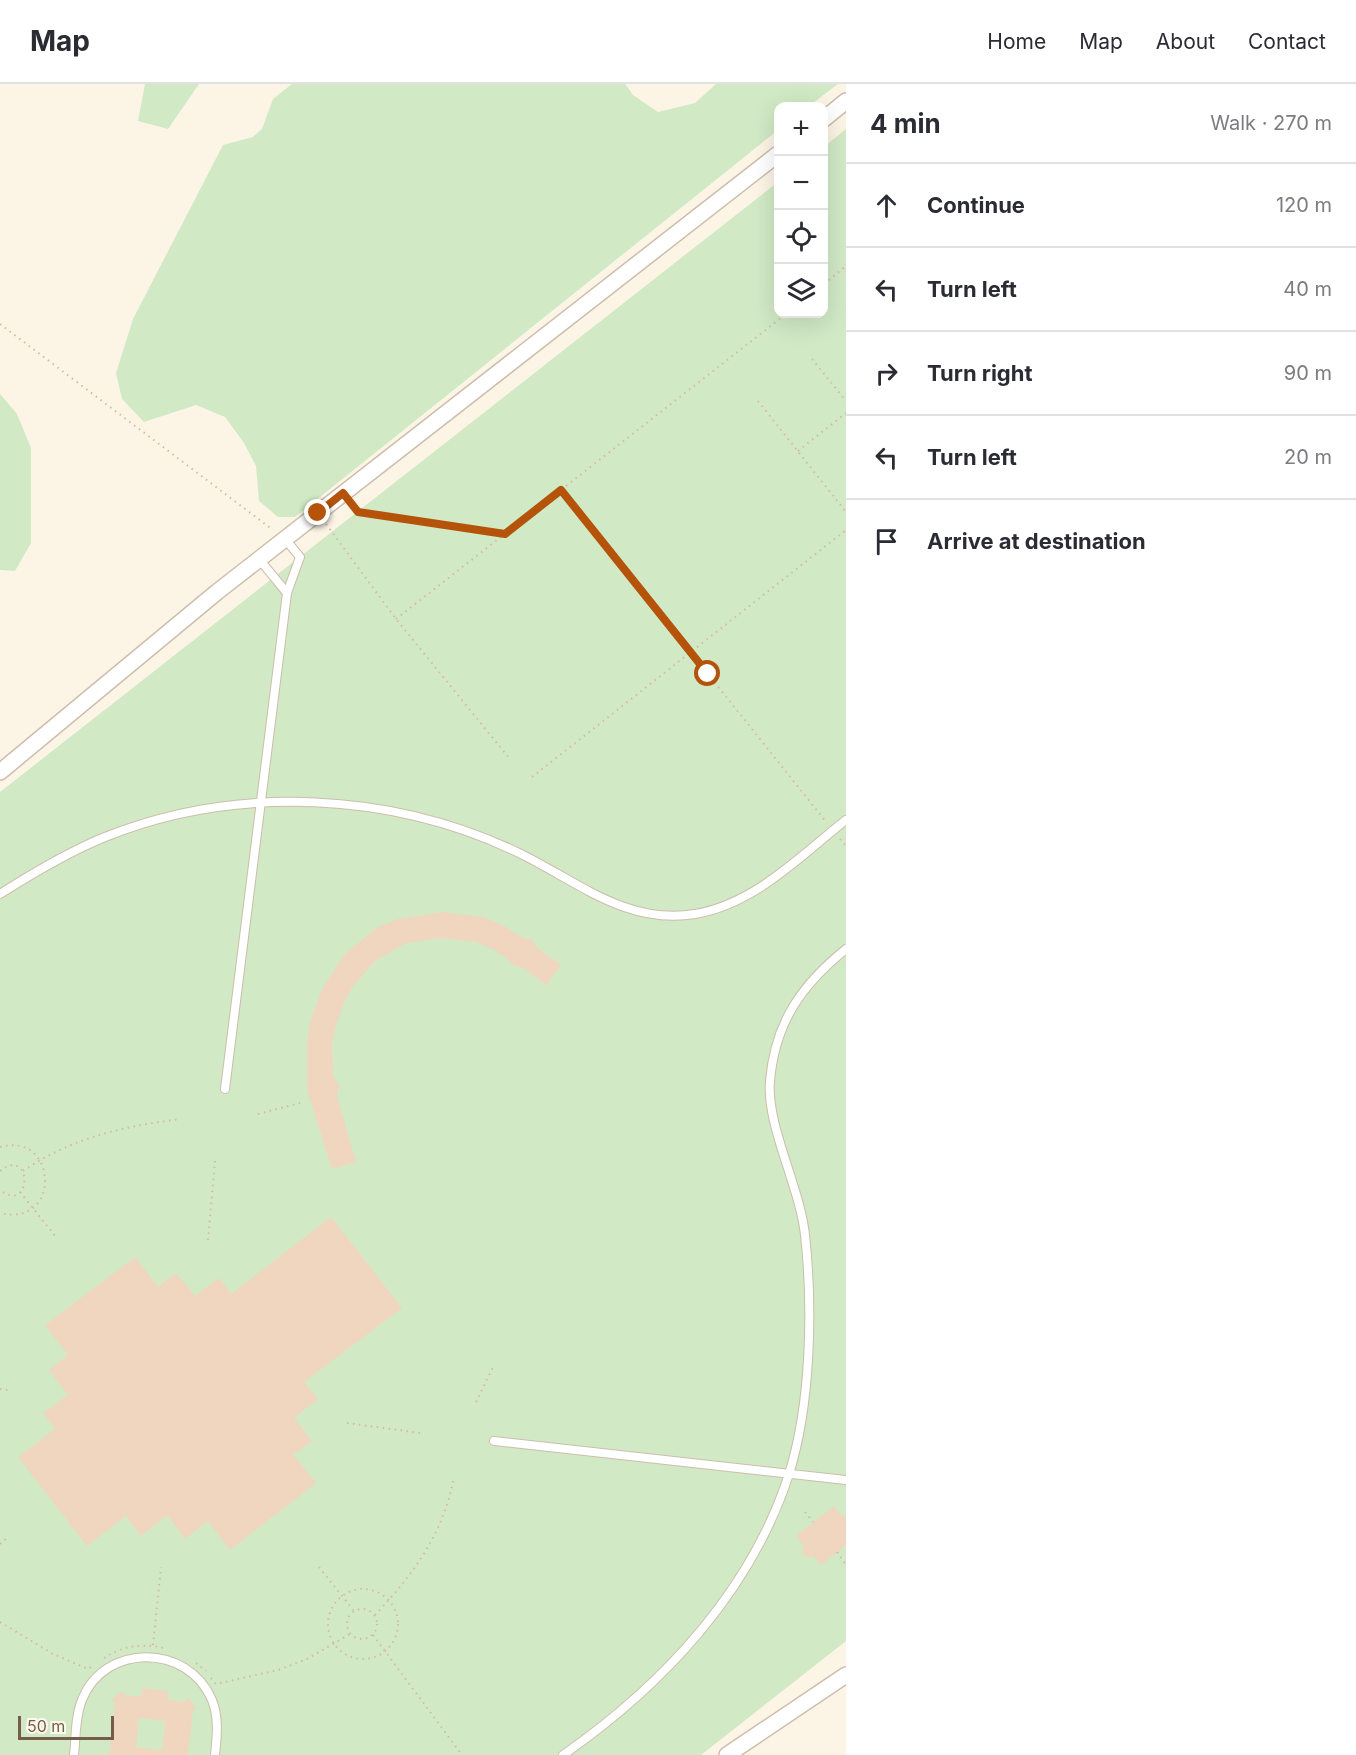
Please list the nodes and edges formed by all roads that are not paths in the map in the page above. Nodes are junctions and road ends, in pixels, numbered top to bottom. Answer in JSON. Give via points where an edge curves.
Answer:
{"nodes":[{"id":1,"x":846,"y":101,"type":"edge"},
{"id":2,"x":828,"y":116,"type":"edge"},
{"id":3,"x":775,"y":156,"type":"edge"},
{"id":4,"x":285,"y":539,"type":"junction"},
{"id":5,"x":259,"y":559,"type":"junction"},
{"id":6,"x":288,"y":593,"type":"junction"},
{"id":7,"x":0,"y":772,"type":"edge"},
{"id":8,"x":261,"y":805,"type":"junction"},
{"id":9,"x":846,"y":820,"type":"edge"},
{"id":10,"x":0,"y":894,"type":"edge"},
{"id":11,"x":846,"y":949,"type":"edge"},
{"id":12,"x":225,"y":1089,"type":"dead end"},
{"id":13,"x":494,"y":1441,"type":"dead end"},
{"id":14,"x":789,"y":1474,"type":"junction"},
{"id":15,"x":846,"y":1480,"type":"edge"},
{"id":16,"x":846,"y":1675,"type":"edge"},
{"id":17,"x":74,"y":1755,"type":"edge"},
{"id":18,"x":215,"y":1755,"type":"edge"},
{"id":19,"x":564,"y":1755,"type":"edge"},
{"id":20,"x":727,"y":1755,"type":"edge"}],
"edges":[{"from":1,"to":2,"type":"street"},
{"from":3,"to":4,"type":"street"},
{"from":4,"to":5,"type":"street"},
{"from":4,"to":6,"type":"lane","via":[[300,557]]},
{"from":5,"to":6,"type":"lane"},
{"from":5,"to":7,"type":"street"},
{"from":6,"to":8,"type":"lane"},
{"from":8,"to":9,"type":"lane","via":[[333,802],[423,816],[519,853],[607,903],[640,913],[668,915],[695,914],[745,897]]},
{"from":8,"to":10,"type":"lane","via":[[218,807],[162,818],[105,837],[39,869]]},
{"from":8,"to":12,"type":"lane"},
{"from":11,"to":14,"type":"lane","via":[[814,976],[798,998],[776,1045],[770,1083],[771,1107],[794,1182],[804,1232],[809,1283],[803,1404]]},
{"from":13,"to":14,"type":"lane"},
{"from":14,"to":15,"type":"lane"},
{"from":14,"to":19,"type":"lane","via":[[742,1574],[707,1623],[667,1671],[608,1724]]},
{"from":16,"to":20,"type":"street"},
{"from":17,"to":18,"type":"lane","via":[[81,1701],[92,1681],[122,1659],[152,1656],[182,1667],[207,1689],[216,1716]]}]}
